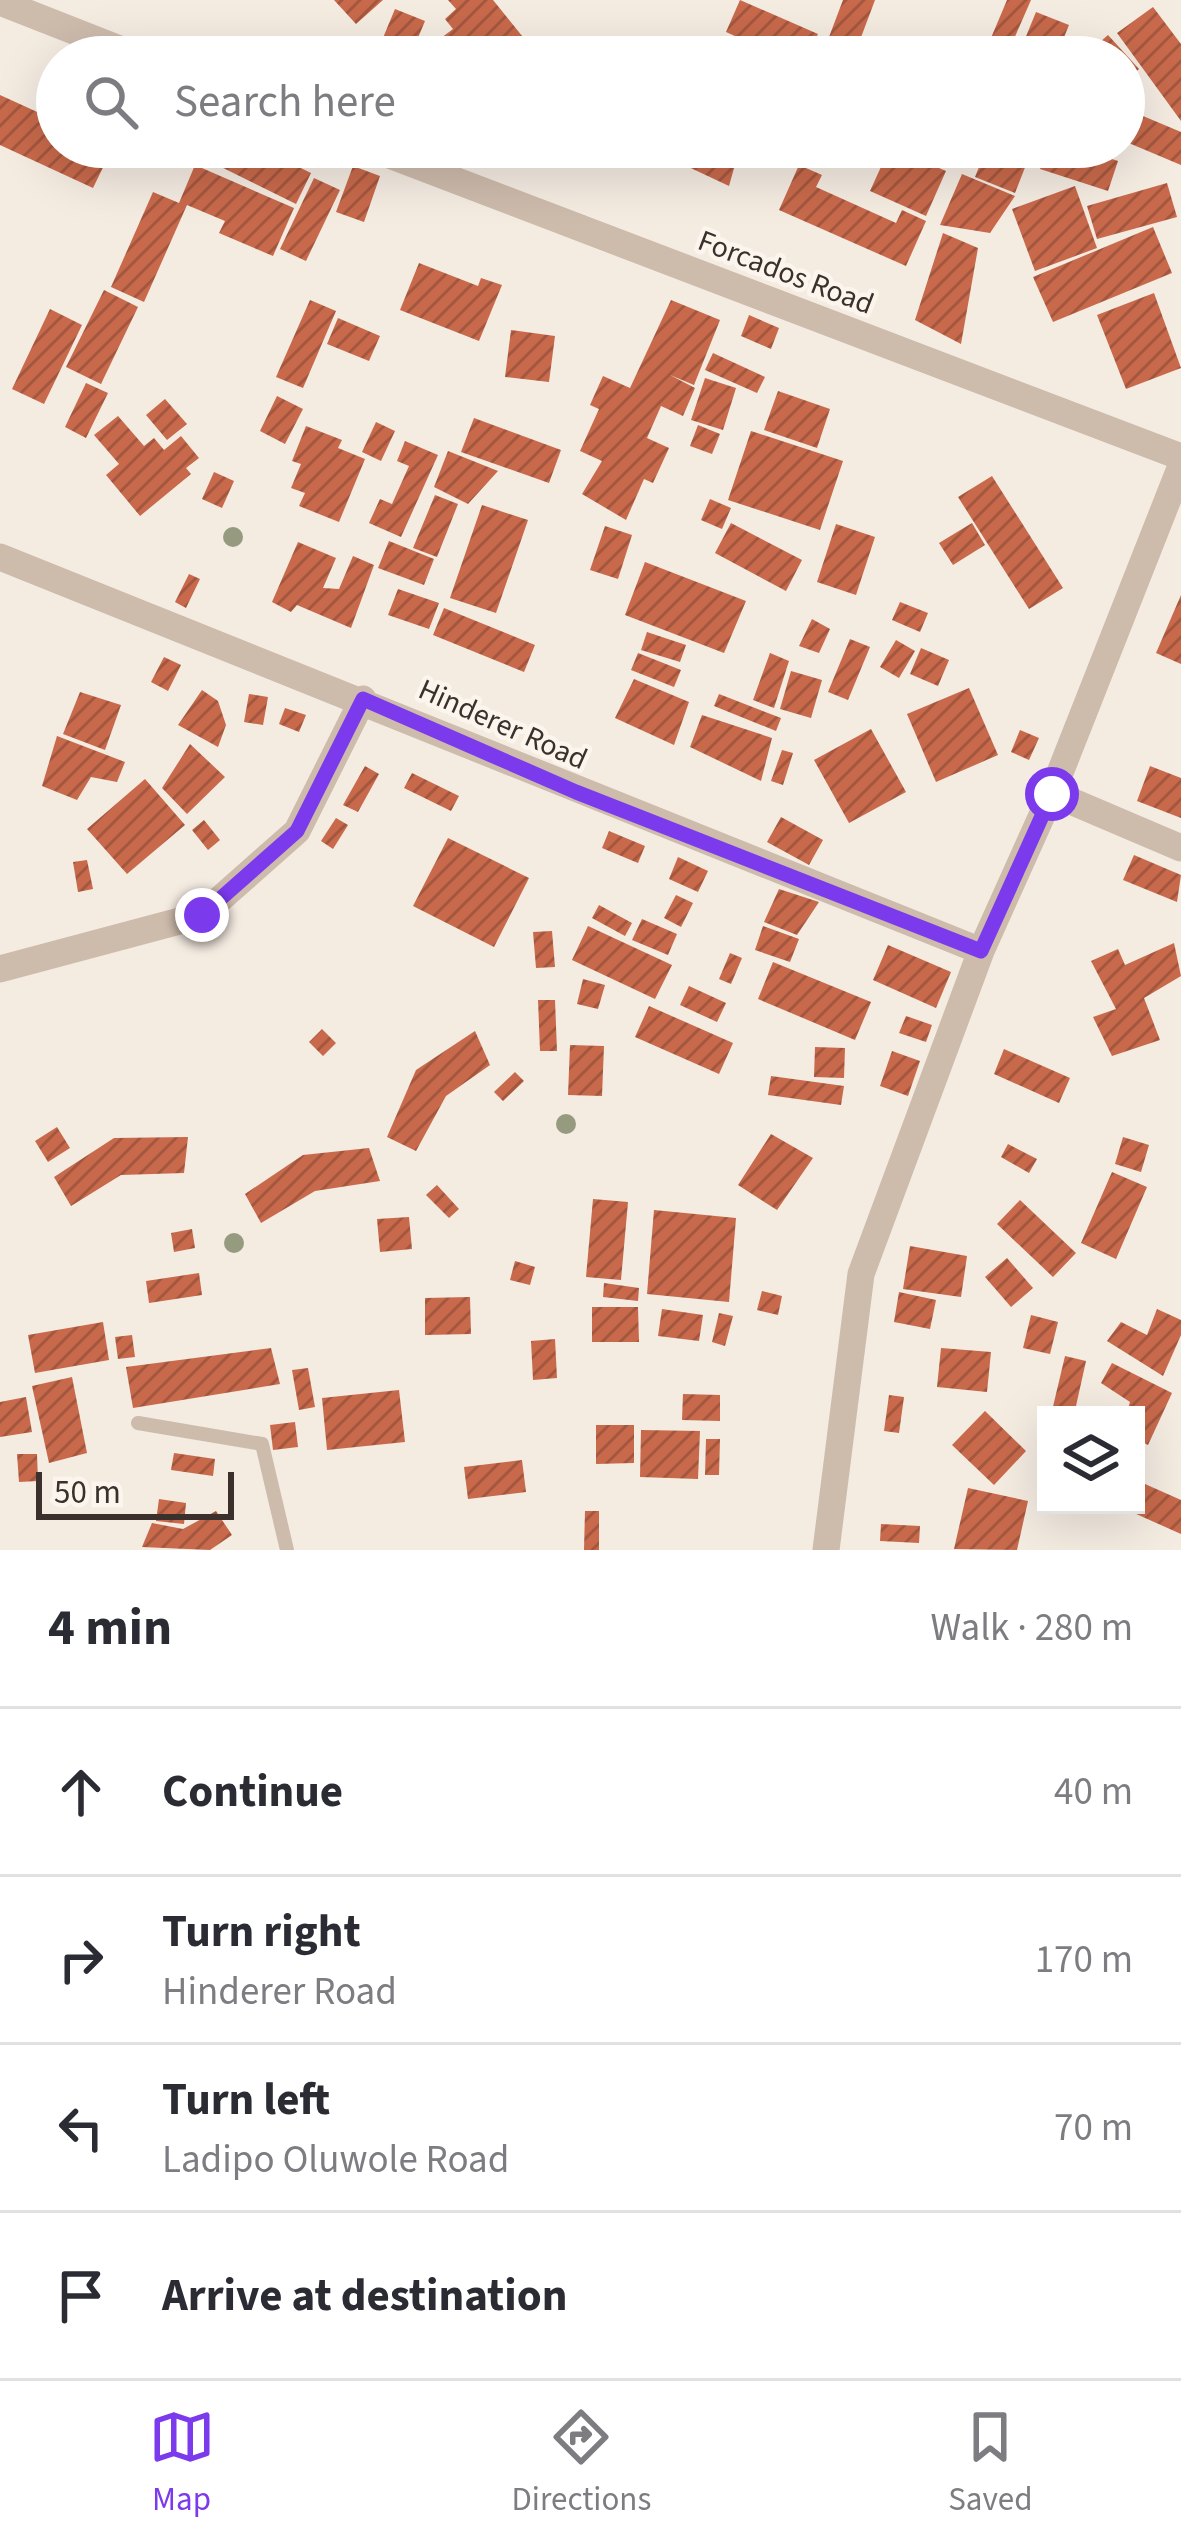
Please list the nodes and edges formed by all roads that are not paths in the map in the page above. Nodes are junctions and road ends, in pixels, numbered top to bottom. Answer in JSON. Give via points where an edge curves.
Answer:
{"nodes":[{"id":1,"x":0,"y":2,"type":"edge"},
{"id":2,"x":87,"y":36,"type":"edge"},
{"id":3,"x":423,"y":168,"type":"edge"},
{"id":4,"x":1181,"y":457,"type":"edge"},
{"id":5,"x":1181,"y":466,"type":"edge"},
{"id":6,"x":0,"y":556,"type":"edge"},
{"id":7,"x":363,"y":699,"type":"junction"},
{"id":8,"x":1052,"y":794,"type":"junction"},
{"id":9,"x":1181,"y":848,"type":"edge"},
{"id":10,"x":981,"y":951,"type":"junction"},
{"id":11,"x":0,"y":969,"type":"edge"},
{"id":12,"x":138,"y":1423,"type":"dead end"},
{"id":13,"x":287,"y":1550,"type":"edge"},
{"id":14,"x":826,"y":1550,"type":"edge"}],
"edges":[{"from":1,"to":2,"type":"street"},
{"from":3,"to":4,"type":"street","name":"Forcados Road"},
{"from":5,"to":8,"type":"street"},
{"from":6,"to":7,"type":"street","name":"Hinderer Road"},
{"from":7,"to":10,"type":"street","name":"Hinderer Road"},
{"from":7,"to":11,"type":"street","via":[[297,831],[202,915]]},
{"from":8,"to":9,"type":"street"},
{"from":8,"to":10,"type":"street"},
{"from":10,"to":14,"type":"street","via":[[861,1274]]},
{"from":12,"to":13,"type":"lane","via":[[262,1444]]}]}
